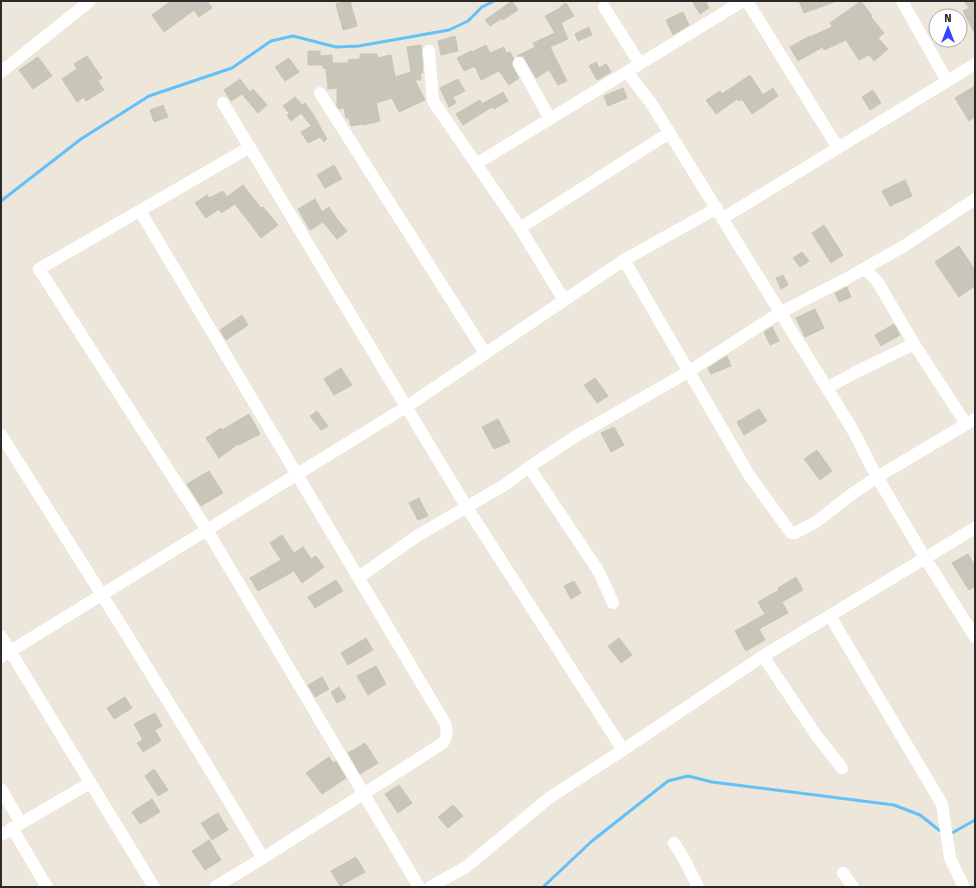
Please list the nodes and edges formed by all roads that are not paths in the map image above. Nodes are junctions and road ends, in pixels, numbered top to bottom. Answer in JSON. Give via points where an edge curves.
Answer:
{"nodes":[{"id":1,"x":90,"y":1,"type":"edge"},
{"id":2,"x":743,"y":1,"type":"edge"},
{"id":3,"x":748,"y":1,"type":"edge"},
{"id":4,"x":902,"y":1,"type":"edge"},
{"id":5,"x":604,"y":7,"type":"dead end"},
{"id":6,"x":429,"y":51,"type":"dead end"},
{"id":7,"x":519,"y":63,"type":"dead end"},
{"id":8,"x":640,"y":64,"type":"junction"},
{"id":9,"x":975,"y":64,"type":"edge"},
{"id":10,"x":1,"y":72,"type":"edge"},
{"id":11,"x":627,"y":72,"type":"junction"},
{"id":12,"x":947,"y":81,"type":"junction"},
{"id":13,"x":320,"y":93,"type":"dead end"},
{"id":14,"x":223,"y":103,"type":"dead end"},
{"id":15,"x":550,"y":119,"type":"junction"},
{"id":16,"x":669,"y":133,"type":"junction"},
{"id":17,"x":250,"y":147,"type":"junction"},
{"id":18,"x":838,"y":148,"type":"junction"},
{"id":19,"x":476,"y":164,"type":"junction"},
{"id":20,"x":975,"y":199,"type":"edge"},
{"id":21,"x":140,"y":211,"type":"junction"},
{"id":22,"x":720,"y":213,"type":"junction"},
{"id":23,"x":520,"y":228,"type":"junction"},
{"id":24,"x":624,"y":260,"type":"junction"},
{"id":25,"x":863,"y":270,"type":"junction"},
{"id":26,"x":564,"y":300,"type":"junction"},
{"id":27,"x":781,"y":312,"type":"junction"},
{"id":28,"x":914,"y":344,"type":"junction"},
{"id":29,"x":485,"y":353,"type":"junction"},
{"id":30,"x":688,"y":372,"type":"junction"},
{"id":31,"x":827,"y":388,"type":"junction"},
{"id":32,"x":406,"y":407,"type":"junction"},
{"id":33,"x":971,"y":422,"type":"edge"},
{"id":34,"x":1,"y":435,"type":"edge"},
{"id":35,"x":528,"y":467,"type":"junction"},
{"id":36,"x":298,"y":474,"type":"junction"},
{"id":37,"x":877,"y":477,"type":"junction"},
{"id":38,"x":466,"y":506,"type":"junction"},
{"id":39,"x":975,"y":528,"type":"edge"},
{"id":40,"x":207,"y":530,"type":"junction"},
{"id":41,"x":924,"y":558,"type":"junction"},
{"id":42,"x":359,"y":577,"type":"junction"},
{"id":43,"x":102,"y":595,"type":"junction"},
{"id":44,"x":613,"y":603,"type":"dead end"},
{"id":45,"x":830,"y":616,"type":"junction"},
{"id":46,"x":1,"y":636,"type":"edge"},
{"id":47,"x":975,"y":637,"type":"edge"},
{"id":48,"x":6,"y":654,"type":"edge"},
{"id":49,"x":763,"y":656,"type":"junction"},
{"id":50,"x":623,"y":750,"type":"junction"},
{"id":51,"x":842,"y":768,"type":"dead end"},
{"id":52,"x":90,"y":783,"type":"junction"},
{"id":53,"x":1,"y":789,"type":"edge"},
{"id":54,"x":364,"y":794,"type":"junction"},
{"id":55,"x":17,"y":826,"type":"junction"},
{"id":56,"x":1,"y":835,"type":"edge"},
{"id":57,"x":674,"y":843,"type":"dead end"},
{"id":58,"x":263,"y":858,"type":"junction"},
{"id":59,"x":843,"y":873,"type":"dead end"},
{"id":60,"x":47,"y":887,"type":"edge"},
{"id":61,"x":154,"y":887,"type":"edge"},
{"id":62,"x":215,"y":887,"type":"edge"},
{"id":63,"x":419,"y":887,"type":"edge"},
{"id":64,"x":430,"y":887,"type":"edge"},
{"id":65,"x":698,"y":887,"type":"edge"},
{"id":66,"x":853,"y":887,"type":"edge"},
{"id":67,"x":964,"y":887,"type":"edge"}],
"edges":[{"from":1,"to":10,"type":"street"},
{"from":2,"to":8,"type":"street"},
{"from":3,"to":18,"type":"street"},
{"from":4,"to":12,"type":"street"},
{"from":5,"to":8,"type":"street"},
{"from":6,"to":19,"type":"street","via":[[434,101]]},
{"from":7,"to":15,"type":"street"},
{"from":8,"to":11,"type":"street"},
{"from":9,"to":12,"type":"street"},
{"from":11,"to":15,"type":"street"},
{"from":11,"to":16,"type":"street"},
{"from":12,"to":18,"type":"street"},
{"from":13,"to":29,"type":"street"},
{"from":14,"to":17,"type":"street"},
{"from":15,"to":19,"type":"street"},
{"from":16,"to":22,"type":"street"},
{"from":16,"to":23,"type":"street"},
{"from":17,"to":21,"type":"street"},
{"from":17,"to":32,"type":"street"},
{"from":18,"to":22,"type":"street"},
{"from":19,"to":23,"type":"street"},
{"from":20,"to":25,"type":"street"},
{"from":21,"to":36,"type":"street"},
{"from":21,"to":40,"type":"street","via":[[39,269]]},
{"from":22,"to":24,"type":"street"},
{"from":22,"to":27,"type":"street"},
{"from":23,"to":26,"type":"street"},
{"from":24,"to":26,"type":"street"},
{"from":24,"to":30,"type":"street"},
{"from":25,"to":27,"type":"street"},
{"from":25,"to":28,"type":"street","via":[[877,281]]},
{"from":26,"to":29,"type":"street"},
{"from":27,"to":30,"type":"street"},
{"from":27,"to":31,"type":"street"},
{"from":28,"to":31,"type":"street"},
{"from":28,"to":33,"type":"street"},
{"from":29,"to":32,"type":"street"},
{"from":30,"to":35,"type":"street","via":[[576,436]]},
{"from":30,"to":37,"type":"street","via":[[749,475],[791,533],[816,522]]},
{"from":31,"to":37,"type":"street"},
{"from":32,"to":36,"type":"street"},
{"from":32,"to":38,"type":"street"},
{"from":33,"to":37,"type":"street"},
{"from":34,"to":43,"type":"street"},
{"from":35,"to":38,"type":"street","via":[[506,484]]},
{"from":35,"to":44,"type":"street","via":[[599,572]]},
{"from":36,"to":40,"type":"street"},
{"from":36,"to":42,"type":"street"},
{"from":37,"to":41,"type":"street"},
{"from":38,"to":42,"type":"street","via":[[417,536]]},
{"from":38,"to":50,"type":"street"},
{"from":39,"to":41,"type":"street"},
{"from":40,"to":43,"type":"street"},
{"from":40,"to":54,"type":"street"},
{"from":41,"to":45,"type":"street"},
{"from":41,"to":47,"type":"street"},
{"from":42,"to":54,"type":"street","via":[[446,723],[447,731],[443,743]]},
{"from":43,"to":48,"type":"street"},
{"from":43,"to":58,"type":"street"},
{"from":45,"to":49,"type":"street"},
{"from":45,"to":67,"type":"street","via":[[942,804],[950,858]]},
{"from":46,"to":48,"type":"street"},
{"from":48,"to":52,"type":"street"},
{"from":49,"to":50,"type":"street"},
{"from":49,"to":51,"type":"street","via":[[816,735]]},
{"from":50,"to":64,"type":"street","via":[[549,798],[466,867]]},
{"from":52,"to":55,"type":"street"},
{"from":52,"to":61,"type":"street"},
{"from":53,"to":55,"type":"street"},
{"from":54,"to":58,"type":"street"},
{"from":54,"to":63,"type":"street"},
{"from":55,"to":56,"type":"street"},
{"from":55,"to":60,"type":"street"},
{"from":57,"to":65,"type":"street"},
{"from":58,"to":62,"type":"street"},
{"from":59,"to":66,"type":"street"}]}
